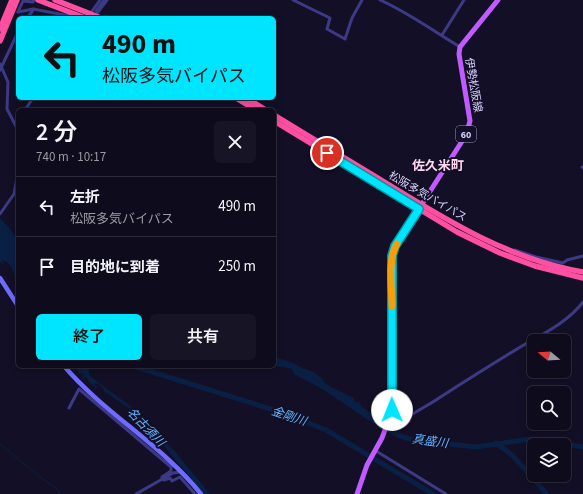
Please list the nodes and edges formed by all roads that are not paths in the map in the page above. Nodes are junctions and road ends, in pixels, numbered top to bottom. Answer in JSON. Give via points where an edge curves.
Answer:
{"nodes":[{"id":1,"x":12,"y":0,"type":"edge"},
{"id":2,"x":17,"y":0,"type":"edge"},
{"id":3,"x":34,"y":0,"type":"edge"},
{"id":4,"x":38,"y":0,"type":"edge"},
{"id":5,"x":55,"y":0,"type":"edge"},
{"id":6,"x":100,"y":0,"type":"edge"},
{"id":7,"x":105,"y":0,"type":"edge"},
{"id":8,"x":293,"y":0,"type":"edge"},
{"id":9,"x":362,"y":0,"type":"edge"},
{"id":10,"x":380,"y":0,"type":"edge"},
{"id":11,"x":464,"y":0,"type":"edge"},
{"id":12,"x":498,"y":0,"type":"edge"},
{"id":13,"x":34,"y":9,"type":"junction"},
{"id":14,"x":77,"y":15,"type":"edge"},
{"id":15,"x":96,"y":15,"type":"edge"},
{"id":16,"x":29,"y":16,"type":"edge"},
{"id":17,"x":70,"y":16,"type":"edge"},
{"id":18,"x":0,"y":29,"type":"edge"},
{"id":19,"x":442,"y":35,"type":"junction"},
{"id":20,"x":16,"y":36,"type":"edge"},
{"id":21,"x":0,"y":41,"type":"edge"},
{"id":22,"x":460,"y":47,"type":"junction"},
{"id":23,"x":0,"y":67,"type":"edge"},
{"id":24,"x":247,"y":103,"type":"edge"},
{"id":25,"x":261,"y":108,"type":"edge"},
{"id":26,"x":276,"y":116,"type":"edge"},
{"id":27,"x":276,"y":122,"type":"edge"},
{"id":28,"x":16,"y":124,"type":"edge"},
{"id":29,"x":16,"y":182,"type":"edge"},
{"id":30,"x":420,"y":207,"type":"junction"},
{"id":31,"x":0,"y":213,"type":"edge"},
{"id":32,"x":476,"y":235,"type":"junction"},
{"id":33,"x":583,"y":256,"type":"edge"},
{"id":34,"x":583,"y":272,"type":"edge"},
{"id":35,"x":0,"y":278,"type":"edge"},
{"id":36,"x":583,"y":278,"type":"edge"},
{"id":37,"x":583,"y":302,"type":"edge"},
{"id":38,"x":16,"y":303,"type":"edge"},
{"id":39,"x":66,"y":368,"type":"edge"},
{"id":40,"x":69,"y":408,"type":"dead end"},
{"id":41,"x":110,"y":416,"type":"junction"},
{"id":42,"x":118,"y":418,"type":"junction"},
{"id":43,"x":389,"y":419,"type":"junction"},
{"id":44,"x":120,"y":424,"type":"junction"},
{"id":45,"x":376,"y":451,"type":"junction"},
{"id":46,"x":181,"y":472,"type":"junction"},
{"id":47,"x":162,"y":479,"type":"junction"},
{"id":48,"x":136,"y":494,"type":"edge"},
{"id":49,"x":195,"y":494,"type":"edge"},
{"id":50,"x":201,"y":494,"type":"edge"},
{"id":51,"x":357,"y":494,"type":"edge"},
{"id":52,"x":446,"y":494,"type":"edge"}],
"edges":[{"from":1,"to":18,"type":"highway"},
{"from":2,"to":21,"type":"highway"},
{"from":3,"to":13,"type":"street","via":[[22,1],[18,12]]},
{"from":4,"to":14,"type":"highway"},
{"from":5,"to":15,"type":"highway"},
{"from":6,"to":15,"type":"street"},
{"from":7,"to":15,"type":"street"},
{"from":8,"to":9,"type":"street","via":[[330,18],[327,29],[345,38]]},
{"from":10,"to":19,"type":"street"},
{"from":11,"to":19,"type":"street"},
{"from":12,"to":22,"type":"main road","name":"伊勢松阪線"},
{"from":13,"to":16,"type":"street"},
{"from":13,"to":17,"type":"street"},
{"from":19,"to":22,"type":"street"},
{"from":20,"to":23,"type":"street"},
{"from":22,"to":30,"type":"main road","name":"伊勢松阪線","number":"60","via":[[469,110],[469,129]]},
{"from":23,"to":28,"type":"street","via":[[8,84],[7,109]]},
{"from":24,"to":25,"type":"highway"},
{"from":26,"to":30,"type":"highway","name":"松阪多気バイパス"},
{"from":27,"to":30,"type":"highway","name":"松阪多気バイパス"},
{"from":29,"to":31,"type":"street","via":[[13,195]]},
{"from":30,"to":32,"type":"highway","name":"松阪多気バイパス"},
{"from":30,"to":36,"type":"highway","name":"松阪多気バイパス","via":[[457,232],[500,253],[535,266]]},
{"from":30,"to":43,"type":"main road","name":"伊勢松阪線","number":"60","via":[[395,246],[392,256],[392,410]]},
{"from":32,"to":33,"type":"street","via":[[563,264],[567,260]]},
{"from":32,"to":34,"type":"highway","name":"松阪多気バイパス","via":[[538,261]]},
{"from":35,"to":38,"type":"main road"},
{"from":37,"to":43,"type":"street","via":[[554,327],[475,374],[399,424]]},
{"from":39,"to":42,"type":"main road"},
{"from":40,"to":41,"type":"street","via":[[79,389]]},
{"from":41,"to":42,"type":"street"},
{"from":41,"to":44,"type":"street"},
{"from":42,"to":44,"type":"street"},
{"from":42,"to":46,"type":"main road"},
{"from":43,"to":45,"type":"main road","name":"伊勢松阪線","number":"60"},
{"from":44,"to":47,"type":"street","via":[[171,467],[171,471]]},
{"from":45,"to":51,"type":"main road","name":"伊勢松阪線","number":"60","via":[[367,465]]},
{"from":45,"to":52,"type":"street"},
{"from":46,"to":47,"type":"street"},
{"from":46,"to":50,"type":"main road"},
{"from":47,"to":48,"type":"street"},
{"from":47,"to":49,"type":"street","via":[[170,478],[172,481],[180,477]]}]}
